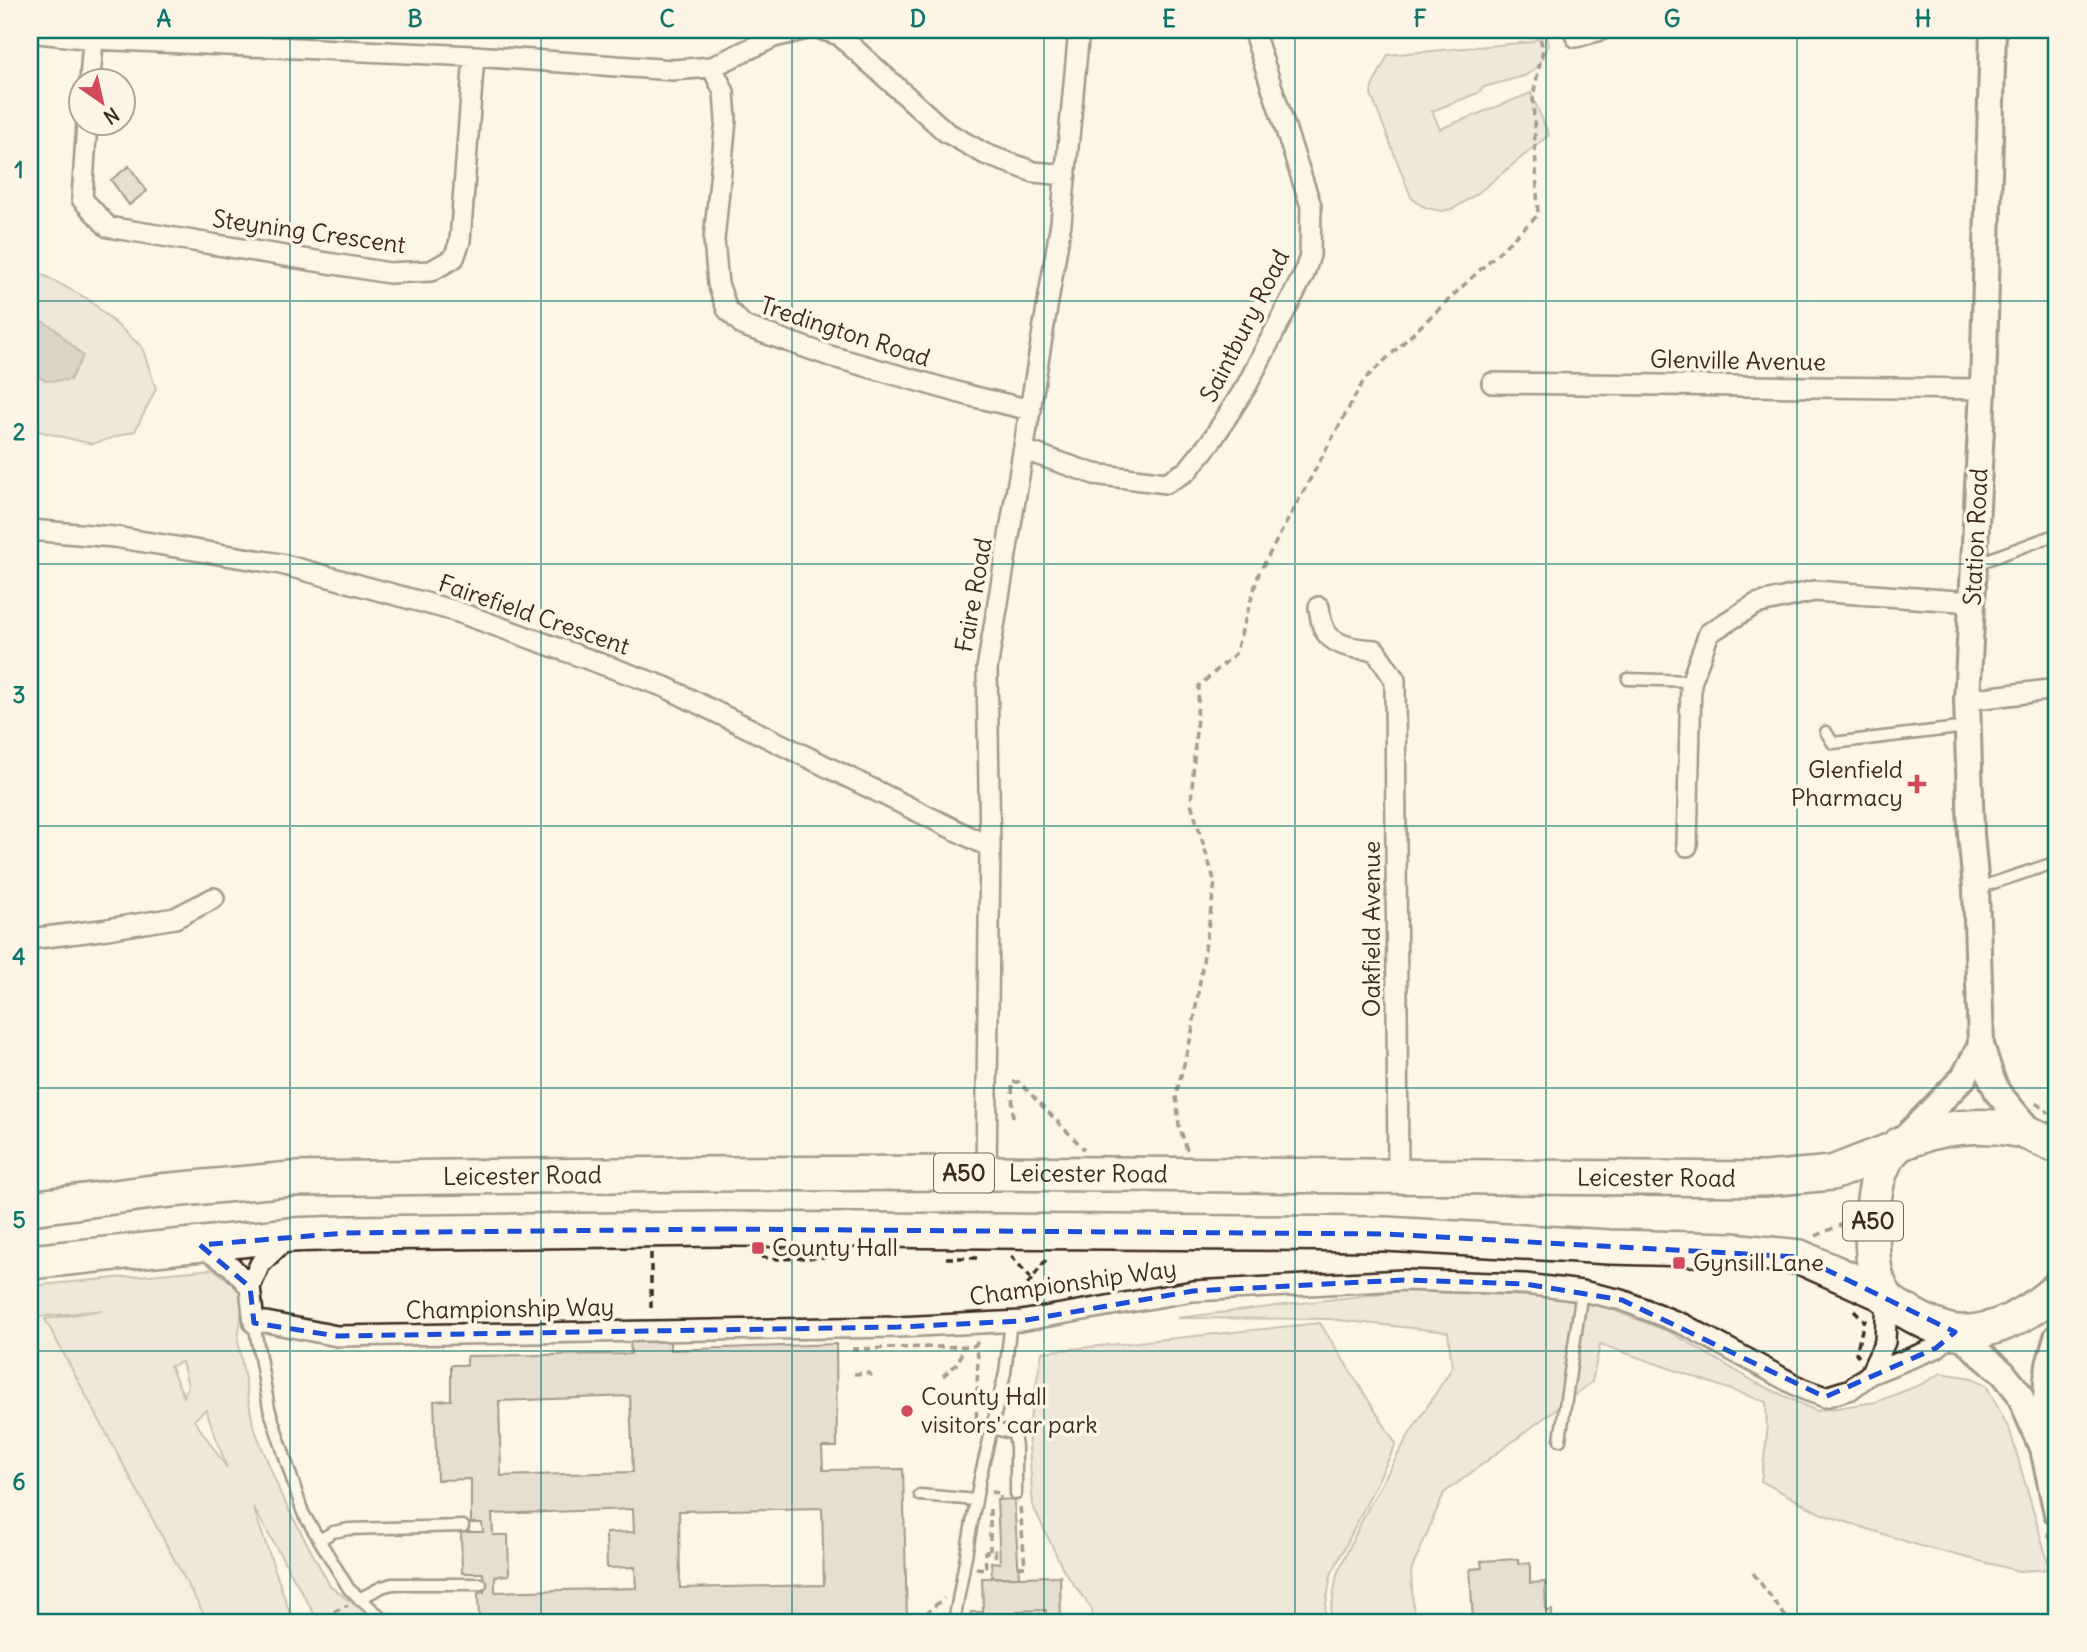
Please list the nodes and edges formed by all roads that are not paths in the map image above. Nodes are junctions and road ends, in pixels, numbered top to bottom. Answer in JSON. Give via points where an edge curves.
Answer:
{"nodes":[{"id":1,"x":803,"y":30,"type":"edge"},
{"id":2,"x":823,"y":30,"type":"edge"},
{"id":3,"x":1079,"y":30,"type":"edge"},
{"id":4,"x":1253,"y":30,"type":"edge"},
{"id":5,"x":1601,"y":30,"type":"edge"},
{"id":6,"x":1993,"y":30,"type":"edge"},
{"id":7,"x":30,"y":32,"type":"edge"},
{"id":8,"x":1576,"y":37,"type":"dead end"},
{"id":9,"x":93,"y":39,"type":"junction"},
{"id":10,"x":474,"y":56,"type":"junction"},
{"id":11,"x":91,"y":66,"type":"edge"},
{"id":12,"x":712,"y":67,"type":"junction"},
{"id":13,"x":86,"y":136,"type":"edge"},
{"id":14,"x":1066,"y":175,"type":"junction"},
{"id":15,"x":1492,"y":383,"type":"dead end"},
{"id":16,"x":1983,"y":389,"type":"junction"},
{"id":17,"x":1031,"y":410,"type":"junction"},
{"id":18,"x":1024,"y":450,"type":"junction"},
{"id":19,"x":30,"y":530,"type":"edge"},
{"id":20,"x":2057,"y":534,"type":"edge"},
{"id":21,"x":1974,"y":565,"type":"junction"},
{"id":22,"x":1973,"y":602,"type":"junction"},
{"id":23,"x":1319,"y":607,"type":"dead end"},
{"id":24,"x":1628,"y":679,"type":"dead end"},
{"id":25,"x":1692,"y":681,"type":"junction"},
{"id":26,"x":2057,"y":689,"type":"edge"},
{"id":27,"x":1967,"y":700,"type":"junction"},
{"id":28,"x":1968,"y":727,"type":"junction"},
{"id":29,"x":1860,"y":729,"type":"dead end"},
{"id":30,"x":1826,"y":732,"type":"dead end"},
{"id":31,"x":1868,"y":738,"type":"junction"},
{"id":32,"x":1687,"y":846,"type":"dead end"},
{"id":33,"x":990,"y":847,"type":"junction"},
{"id":34,"x":2057,"y":862,"type":"edge"},
{"id":35,"x":1976,"y":888,"type":"junction"},
{"id":36,"x":214,"y":898,"type":"dead end"},
{"id":37,"x":30,"y":939,"type":"edge"},
{"id":38,"x":1981,"y":1045,"type":"junction"},
{"id":39,"x":2047,"y":1145,"type":"edge"},
{"id":40,"x":1896,"y":1147,"type":"junction"},
{"id":41,"x":986,"y":1173,"type":"junction"},
{"id":42,"x":1398,"y":1177,"type":"junction"},
{"id":43,"x":30,"y":1208,"type":"edge"},
{"id":44,"x":290,"y":1235,"type":"junction"},
{"id":45,"x":200,"y":1245,"type":"junction"},
{"id":46,"x":30,"y":1262,"type":"edge"},
{"id":47,"x":250,"y":1287,"type":"junction"},
{"id":48,"x":2057,"y":1289,"type":"edge"},
{"id":49,"x":1581,"y":1292,"type":"junction"},
{"id":50,"x":1886,"y":1297,"type":"junction"},
{"id":51,"x":1003,"y":1321,"type":"junction"},
{"id":52,"x":254,"y":1323,"type":"junction"},
{"id":53,"x":1957,"y":1332,"type":"junction"},
{"id":54,"x":2057,"y":1337,"type":"edge"},
{"id":55,"x":1870,"y":1374,"type":"junction"},
{"id":56,"x":992,"y":1428,"type":"junction"},
{"id":57,"x":1560,"y":1440,"type":"dead end"},
{"id":58,"x":2044,"y":1453,"type":"junction"},
{"id":59,"x":2054,"y":1481,"type":"edge"},
{"id":60,"x":1016,"y":1494,"type":"road end"},
{"id":61,"x":920,"y":1495,"type":"dead end"},
{"id":62,"x":976,"y":1500,"type":"junction"},
{"id":63,"x":2057,"y":1513,"type":"edge"},
{"id":64,"x":463,"y":1526,"type":"dead end"},
{"id":65,"x":319,"y":1540,"type":"junction"},
{"id":66,"x":481,"y":1584,"type":"dead end"},
{"id":67,"x":359,"y":1599,"type":"junction"},
{"id":68,"x":387,"y":1622,"type":"edge"},
{"id":69,"x":954,"y":1622,"type":"edge"}],
"edges":[{"from":1,"to":12,"type":"street","via":[[775,37]]},
{"from":2,"to":14,"type":"street","via":[[839,35],[946,132],[985,154],[1034,172]]},
{"from":3,"to":14,"type":"street","name":"Faire Road"},
{"from":4,"to":18,"type":"street","name":"Saintbury Road","via":[[1311,206],[1311,230],[1304,274],[1247,385],[1187,471],[1166,484],[1094,474]]},
{"from":5,"to":8,"type":"street"},
{"from":6,"to":16,"type":"street","name":"Station Road"},
{"from":7,"to":9,"type":"street"},
{"from":9,"to":10,"type":"street"},
{"from":9,"to":11,"type":"street"},
{"from":10,"to":12,"type":"street","via":[[673,70]]},
{"from":10,"to":13,"type":"street","name":"Steyning Crescent","via":[[460,241],[454,258],[431,271],[389,273],[108,227],[82,199]]},
{"from":12,"to":17,"type":"street","name":"Tredington Road","via":[[724,92],[726,120],[715,240],[718,284],[727,309],[744,326],[830,356]]},
{"from":14,"to":17,"type":"street","name":"Faire Road"},
{"from":15,"to":16,"type":"street","name":"Glenville Avenue"},
{"from":16,"to":21,"type":"street","name":"Station Road"},
{"from":17,"to":18,"type":"street","name":"Faire Road"},
{"from":18,"to":33,"type":"street","name":"Faire Road","via":[[987,669]]},
{"from":19,"to":33,"type":"street","name":"Fairefield Crescent","via":[[114,537],[281,564],[455,611],[665,687]]},
{"from":20,"to":21,"type":"lane"},
{"from":21,"to":22,"type":"street","name":"Station Road"},
{"from":22,"to":25,"type":"street","via":[[1814,591],[1756,604],[1709,633]]},
{"from":22,"to":27,"type":"street","name":"Station Road"},
{"from":23,"to":42,"type":"street","name":"Oakfield Avenue","via":[[1328,635],[1342,644],[1375,650],[1395,680]]},
{"from":24,"to":25,"type":"lane"},
{"from":25,"to":32,"type":"street"},
{"from":26,"to":27,"type":"street"},
{"from":27,"to":28,"type":"street","name":"Station Road"},
{"from":28,"to":31,"type":"lane"},
{"from":28,"to":35,"type":"street","name":"Station Road"},
{"from":29,"to":31,"type":"lane"},
{"from":30,"to":31,"type":"lane","via":[[1833,743]]},
{"from":33,"to":41,"type":"street","name":"Faire Road"},
{"from":34,"to":35,"type":"lane"},
{"from":35,"to":38,"type":"street","name":"Station Road"},
{"from":36,"to":37,"type":"street","via":[[175,918]]},
{"from":38,"to":39,"type":"street","name":"Station Road","via":[[1998,1093]]},
{"from":38,"to":40,"type":"street","name":"Station Road","via":[[1964,1077]]},
{"from":39,"to":40,"type":"highway","number":"A50","via":[[2017,1131],[1986,1127],[1926,1134]]},
{"from":40,"to":42,"type":"highway","name":"Leicester Road","number":"A50","via":[[1832,1173],[1765,1180]]},
{"from":40,"to":50,"type":"highway","number":"A50","via":[[1884,1165],[1874,1197],[1873,1249]]},
{"from":41,"to":42,"type":"highway","name":"Leicester Road","number":"A50"},
{"from":41,"to":43,"type":"highway","name":"Leicester Road","number":"A50","via":[[291,1179]]},
{"from":44,"to":45,"type":"highway","number":"A50"},
{"from":44,"to":47,"type":"street","via":[[260,1264]]},
{"from":44,"to":50,"type":"highway","number":"A50","via":[[723,1229],[1386,1234],[1800,1257]]},
{"from":45,"to":46,"type":"highway","number":"A50"},
{"from":45,"to":47,"type":"street"},
{"from":47,"to":52,"type":"street"},
{"from":48,"to":53,"type":"highway","number":"A50","via":[[2040,1304],[1995,1327]]},
{"from":49,"to":51,"type":"street","name":"Championship Way","via":[[1525,1284],[1403,1280],[1194,1291]]},
{"from":49,"to":55,"type":"street","name":"Championship Way","via":[[1622,1300],[1685,1325],[1803,1389],[1825,1396],[1851,1389]]},
{"from":49,"to":57,"type":"lane"},
{"from":50,"to":53,"type":"highway","number":"A50","via":[[1920,1319]]},
{"from":50,"to":55,"type":"street","via":[[1885,1342]]},
{"from":51,"to":52,"type":"street","name":"Championship Way","via":[[898,1327],[337,1336]]},
{"from":51,"to":56,"type":"lane","via":[[1005,1373]]},
{"from":52,"to":65,"type":"lane","via":[[269,1408],[303,1513]]},
{"from":53,"to":55,"type":"street","name":"Championship Way","via":[[1936,1349]]},
{"from":53,"to":58,"type":"street","via":[[2019,1393]]},
{"from":54,"to":58,"type":"street","via":[[2047,1380]]},
{"from":56,"to":60,"type":"lane","via":[[1014,1434]]},
{"from":56,"to":62,"type":"lane"},
{"from":58,"to":59,"type":"street"},
{"from":59,"to":63,"type":"street"},
{"from":61,"to":62,"type":"lane"},
{"from":62,"to":69,"type":"lane"},
{"from":64,"to":65,"type":"lane","via":[[349,1529]]},
{"from":65,"to":67,"type":"lane"},
{"from":66,"to":67,"type":"lane","via":[[392,1584]]},
{"from":67,"to":68,"type":"lane"}]}
